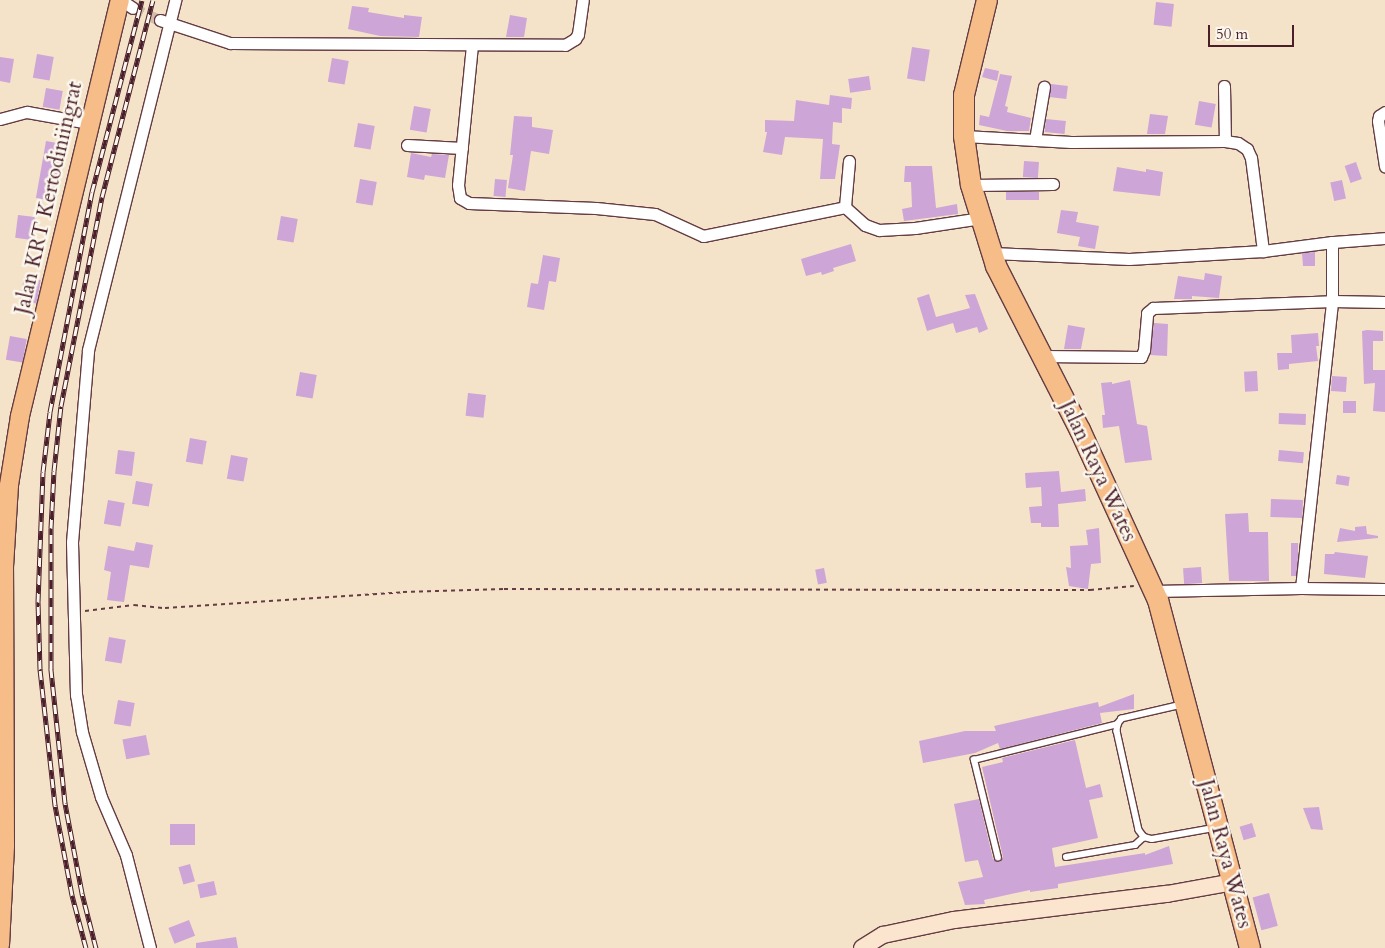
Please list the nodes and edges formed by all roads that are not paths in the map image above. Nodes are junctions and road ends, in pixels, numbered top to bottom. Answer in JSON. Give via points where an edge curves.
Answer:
{"nodes":[{"id":1,"x":175,"y":0,"type":"edge"},
{"id":2,"x":583,"y":0,"type":"edge"},
{"id":3,"x":986,"y":0,"type":"edge"},
{"id":4,"x":125,"y":3,"type":"edge"},
{"id":5,"x":164,"y":21,"type":"junction"},
{"id":6,"x":472,"y":44,"type":"junction"},
{"id":7,"x":1224,"y":86,"type":"dead end"},
{"id":8,"x":1044,"y":87,"type":"dead end"},
{"id":9,"x":1385,"y":112,"type":"edge"},
{"id":10,"x":0,"y":119,"type":"edge"},
{"id":11,"x":89,"y":123,"type":"junction"},
{"id":12,"x":964,"y":136,"type":"junction"},
{"id":13,"x":1035,"y":140,"type":"junction"},
{"id":14,"x":1225,"y":141,"type":"junction"},
{"id":15,"x":407,"y":146,"type":"dead end"},
{"id":16,"x":462,"y":148,"type":"junction"},
{"id":17,"x":849,"y":161,"type":"dead end"},
{"id":18,"x":1385,"y":166,"type":"edge"},
{"id":19,"x":1053,"y":184,"type":"dead end"},
{"id":20,"x":971,"y":185,"type":"junction"},
{"id":21,"x":845,"y":207,"type":"junction"},
{"id":22,"x":981,"y":218,"type":"junction"},
{"id":23,"x":1385,"y":238,"type":"edge"},
{"id":24,"x":1332,"y":242,"type":"junction"},
{"id":25,"x":1263,"y":251,"type":"junction"},
{"id":26,"x":992,"y":253,"type":"junction"},
{"id":27,"x":1332,"y":301,"type":"junction"},
{"id":28,"x":1385,"y":302,"type":"edge"},
{"id":29,"x":1042,"y":356,"type":"junction"},
{"id":30,"x":1152,"y":588,"type":"junction"},
{"id":31,"x":1301,"y":588,"type":"junction"},
{"id":32,"x":1385,"y":589,"type":"edge"},
{"id":33,"x":3,"y":680,"type":"edge"},
{"id":34,"x":1186,"y":704,"type":"junction"},
{"id":35,"x":1118,"y":724,"type":"junction"},
{"id":36,"x":1218,"y":827,"type":"junction"},
{"id":37,"x":1144,"y":837,"type":"junction"},
{"id":38,"x":2,"y":846,"type":"edge"},
{"id":39,"x":1066,"y":857,"type":"dead end"},
{"id":40,"x":998,"y":858,"type":"dead end"},
{"id":41,"x":1233,"y":882,"type":"junction"},
{"id":42,"x":0,"y":945,"type":"edge"},
{"id":43,"x":150,"y":948,"type":"edge"},
{"id":44,"x":862,"y":948,"type":"edge"},
{"id":45,"x":1250,"y":948,"type":"edge"}],
"edges":[{"from":1,"to":5,"type":"street"},
{"from":2,"to":6,"type":"street","via":[[578,34],[569,44]]},
{"from":3,"to":12,"type":"highway","name":"Jalan Raya Wates","via":[[964,95]]},
{"from":4,"to":11,"type":"main road","name":"Jalan KRT Kertodiniingrat"},
{"from":5,"to":6,"type":"street","via":[[230,43]]},
{"from":5,"to":43,"type":"street","via":[[88,350],[72,542],[76,695],[82,732],[101,797],[126,855]]},
{"from":6,"to":16,"type":"street"},
{"from":7,"to":14,"type":"street"},
{"from":8,"to":13,"type":"street"},
{"from":9,"to":18,"type":"street","via":[[1378,121]]},
{"from":10,"to":11,"type":"street","via":[[28,112]]},
{"from":11,"to":33,"type":"main road","name":"Jalan KRT Kertodiniingrat","via":[[20,416],[9,485],[4,566]]},
{"from":12,"to":13,"type":"street"},
{"from":12,"to":20,"type":"highway","name":"Jalan Raya Wates"},
{"from":13,"to":14,"type":"street"},
{"from":14,"to":25,"type":"street","via":[[1238,143],[1251,158]]},
{"from":15,"to":16,"type":"street"},
{"from":16,"to":21,"type":"street","via":[[458,185],[460,198],[469,203],[596,208],[655,214],[703,236]]},
{"from":17,"to":21,"type":"street"},
{"from":19,"to":20,"type":"street"},
{"from":20,"to":22,"type":"highway","name":"Jalan Raya Wates"},
{"from":21,"to":22,"type":"street","via":[[865,225],[879,230]]},
{"from":22,"to":26,"type":"highway","name":"Jalan Raya Wates"},
{"from":23,"to":24,"type":"street"},
{"from":24,"to":25,"type":"street"},
{"from":24,"to":27,"type":"street"},
{"from":25,"to":26,"type":"street","via":[[1129,259]]},
{"from":26,"to":29,"type":"highway","name":"Jalan Raya Wates"},
{"from":27,"to":28,"type":"street"},
{"from":27,"to":29,"type":"street","via":[[1153,308],[1147,313],[1141,356]]},
{"from":27,"to":31,"type":"street"},
{"from":29,"to":30,"type":"highway","name":"Jalan Raya Wates","via":[[1080,430]]},
{"from":30,"to":31,"type":"street"},
{"from":30,"to":34,"type":"highway","name":"Jalan Raya Wates"},
{"from":31,"to":32,"type":"street"},
{"from":33,"to":38,"type":"main road","name":"Jalan KRT Kertodiniingrat"},
{"from":34,"to":35,"type":"lane","via":[[1122,719]]},
{"from":34,"to":36,"type":"highway","name":"Jalan Raya Wates"},
{"from":35,"to":37,"type":"lane","via":[[1116,731],[1139,830]]},
{"from":35,"to":40,"type":"lane","via":[[974,760]]},
{"from":36,"to":37,"type":"lane","via":[[1152,839]]},
{"from":36,"to":41,"type":"highway","name":"Jalan Raya Wates"},
{"from":37,"to":39,"type":"lane","via":[[1135,845]]},
{"from":38,"to":42,"type":"main road","name":"Jalan KRT Kertodiniingrat"},
{"from":41,"to":44,"type":"street","via":[[1167,894],[954,920],[883,935]]},
{"from":41,"to":45,"type":"highway","name":"Jalan Raya Wates"}]}
